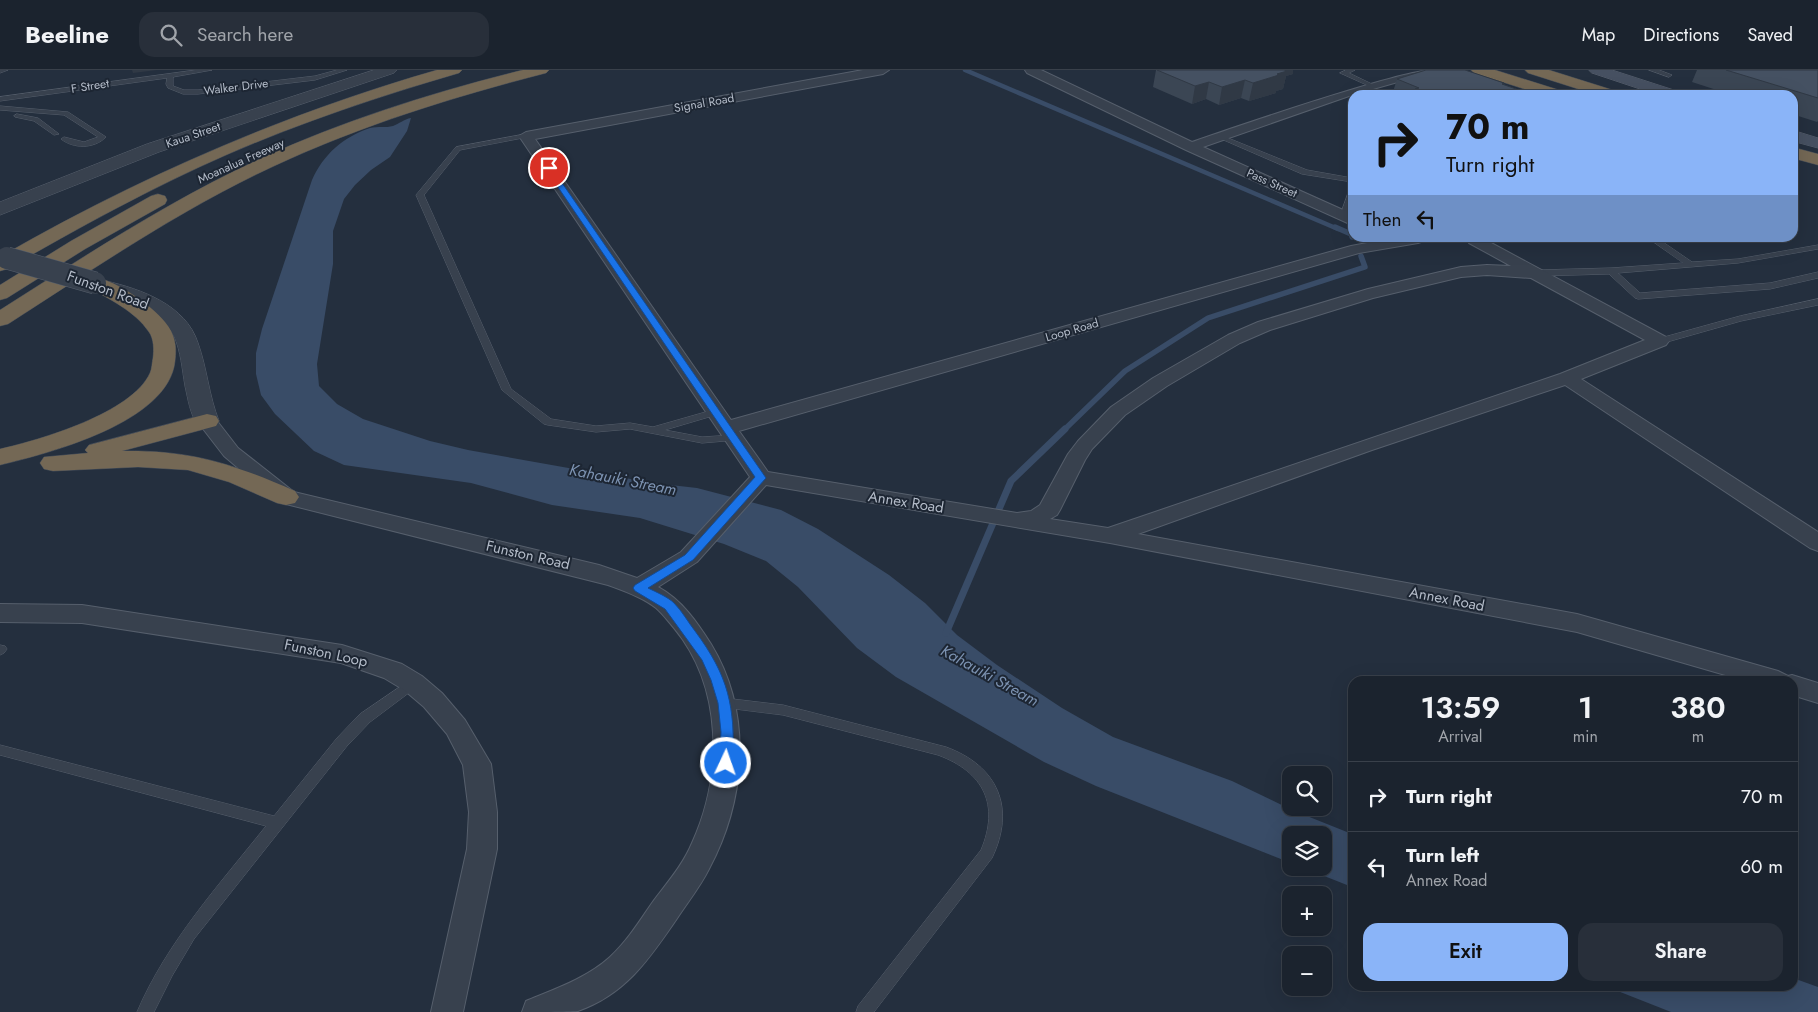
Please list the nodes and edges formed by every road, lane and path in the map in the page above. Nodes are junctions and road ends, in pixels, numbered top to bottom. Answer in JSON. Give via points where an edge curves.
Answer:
{"nodes":[{"id":1,"x":5,"y":70,"type":"edge"},
{"id":2,"x":209,"y":70,"type":"edge"},
{"id":3,"x":344,"y":70,"type":"edge"},
{"id":4,"x":389,"y":70,"type":"edge"},
{"id":5,"x":417,"y":70,"type":"edge"},
{"id":6,"x":454,"y":70,"type":"edge"},
{"id":7,"x":500,"y":70,"type":"edge"},
{"id":8,"x":541,"y":70,"type":"edge"},
{"id":9,"x":883,"y":70,"type":"edge"},
{"id":10,"x":1030,"y":70,"type":"edge"},
{"id":11,"x":1352,"y":70,"type":"edge"},
{"id":12,"x":1478,"y":70,"type":"edge"},
{"id":13,"x":1533,"y":70,"type":"edge"},
{"id":14,"x":1597,"y":70,"type":"edge"},
{"id":15,"x":1652,"y":70,"type":"edge"},
{"id":16,"x":0,"y":71,"type":"edge"},
{"id":17,"x":1424,"y":72,"type":"edge"},
{"id":18,"x":170,"y":74,"type":"junction"},
{"id":19,"x":288,"y":75,"type":"dead end"},
{"id":20,"x":1669,"y":75,"type":"dead end"},
{"id":21,"x":273,"y":83,"type":"junction"},
{"id":22,"x":1371,"y":85,"type":"junction"},
{"id":23,"x":1357,"y":90,"type":"edge"},
{"id":24,"x":1542,"y":90,"type":"edge"},
{"id":25,"x":1597,"y":90,"type":"edge"},
{"id":26,"x":1659,"y":90,"type":"edge"},
{"id":27,"x":1348,"y":93,"type":"edge"},
{"id":28,"x":0,"y":99,"type":"edge"},
{"id":29,"x":0,"y":108,"type":"edge"},
{"id":30,"x":0,"y":116,"type":"edge"},
{"id":31,"x":56,"y":134,"type":"dead end"},
{"id":32,"x":1798,"y":134,"type":"edge"},
{"id":33,"x":526,"y":136,"type":"junction"},
{"id":34,"x":1221,"y":137,"type":"junction"},
{"id":35,"x":1798,"y":138,"type":"edge"},
{"id":36,"x":64,"y":139,"type":"dead end"},
{"id":37,"x":1191,"y":147,"type":"junction"},
{"id":38,"x":1818,"y":147,"type":"edge"},
{"id":39,"x":1798,"y":151,"type":"edge"},
{"id":40,"x":1798,"y":170,"type":"edge"},
{"id":41,"x":1818,"y":176,"type":"edge"},
{"id":42,"x":1348,"y":179,"type":"edge"},
{"id":43,"x":98,"y":208,"type":"junction"},
{"id":44,"x":0,"y":209,"type":"edge"},
{"id":45,"x":1348,"y":218,"type":"edge"},
{"id":46,"x":131,"y":236,"type":"junction"},
{"id":47,"x":1383,"y":242,"type":"edge"},
{"id":48,"x":1476,"y":242,"type":"edge"},
{"id":49,"x":1658,"y":242,"type":"edge"},
{"id":50,"x":1818,"y":246,"type":"edge"},
{"id":51,"x":0,"y":256,"type":"edge"},
{"id":52,"x":0,"y":265,"type":"edge"},
{"id":53,"x":1691,"y":265,"type":"junction"},
{"id":54,"x":1611,"y":271,"type":"junction"},
{"id":55,"x":1538,"y":273,"type":"junction"},
{"id":56,"x":1818,"y":275,"type":"edge"},
{"id":57,"x":95,"y":283,"type":"junction"},
{"id":58,"x":0,"y":294,"type":"edge"},
{"id":59,"x":1818,"y":302,"type":"edge"},
{"id":60,"x":0,"y":319,"type":"edge"},
{"id":61,"x":0,"y":325,"type":"edge"},
{"id":62,"x":1660,"y":341,"type":"junction"},
{"id":63,"x":1567,"y":378,"type":"junction"},
{"id":64,"x":204,"y":413,"type":"junction"},
{"id":65,"x":725,"y":426,"type":"junction"},
{"id":66,"x":655,"y":430,"type":"junction"},
{"id":67,"x":24,"y":452,"type":"junction"},
{"id":68,"x":0,"y":457,"type":"edge"},
{"id":69,"x":53,"y":462,"type":"junction"},
{"id":70,"x":0,"y":475,"type":"edge"},
{"id":71,"x":754,"y":485,"type":"junction"},
{"id":72,"x":286,"y":497,"type":"junction"},
{"id":73,"x":1011,"y":520,"type":"junction"},
{"id":74,"x":1110,"y":536,"type":"junction"},
{"id":75,"x":1818,"y":542,"type":"edge"},
{"id":76,"x":639,"y":588,"type":"junction"},
{"id":77,"x":0,"y":614,"type":"edge"},
{"id":78,"x":1761,"y":676,"type":"edge"},
{"id":79,"x":413,"y":683,"type":"junction"},
{"id":80,"x":1798,"y":687,"type":"edge"},
{"id":81,"x":1818,"y":693,"type":"edge"},
{"id":82,"x":724,"y":703,"type":"junction"},
{"id":83,"x":0,"y":750,"type":"edge"},
{"id":84,"x":277,"y":823,"type":"junction"},
{"id":85,"x":145,"y":1012,"type":"edge"},
{"id":86,"x":448,"y":1012,"type":"edge"},
{"id":87,"x":538,"y":1012,"type":"edge"},
{"id":88,"x":864,"y":1012,"type":"edge"}],
"edges":[{"from":1,"to":16,"type":"lane"},
{"from":2,"to":18,"type":"lane","name":"F Street"},
{"from":3,"to":21,"type":"lane","name":"Walker Drive","via":[[323,77]]},
{"from":4,"to":44,"type":"street","name":"Kaua Street","via":[[153,148]]},
{"from":5,"to":43,"type":"highway","via":[[268,124]]},
{"from":6,"to":43,"type":"highway","name":"Moanalua Freeway","via":[[284,126]]},
{"from":7,"to":58,"type":"highway","name":"Moanalua Freeway","via":[[388,103],[254,153],[121,219]]},
{"from":8,"to":46,"type":"highway","via":[[429,101],[309,144],[231,180]]},
{"from":9,"to":33,"type":"street","name":"Signal Road"},
{"from":10,"to":37,"type":"street"},
{"from":11,"to":22,"type":"lane","via":[[1343,73]]},
{"from":12,"to":24,"type":"highway"},
{"from":13,"to":25,"type":"highway"},
{"from":14,"to":26,"type":"main road"},
{"from":15,"to":20,"type":"lane"},
{"from":17,"to":22,"type":"street"},
{"from":18,"to":21,"type":"lane","name":"Walker Drive","via":[[170,88],[183,92]]},
{"from":18,"to":28,"type":"lane","name":"F Street"},
{"from":19,"to":21,"type":"lane"},
{"from":22,"to":23,"type":"street"},
{"from":27,"to":34,"type":"street"},
{"from":29,"to":36,"type":"lane","via":[[66,112],[103,137],[86,145]]},
{"from":30,"to":31,"type":"lane","via":[[32,118]]},
{"from":32,"to":38,"type":"main road"},
{"from":33,"to":65,"type":"street"},
{"from":33,"to":66,"type":"lane","via":[[458,148],[420,195],[507,390],[548,422],[596,429],[623,425]]},
{"from":34,"to":37,"type":"street"},
{"from":34,"to":42,"type":"lane","via":[[1305,172]]},
{"from":35,"to":38,"type":"main road"},
{"from":37,"to":45,"type":"street","name":"Pass Street"},
{"from":38,"to":39,"type":"highway"},
{"from":40,"to":41,"type":"highway"},
{"from":43,"to":52,"type":"highway","name":"Moanalua Freeway"},
{"from":46,"to":60,"type":"highway"},
{"from":46,"to":61,"type":"highway"},
{"from":47,"to":65,"type":"street","name":"Loop Road"},
{"from":48,"to":55,"type":"street"},
{"from":49,"to":53,"type":"lane"},
{"from":50,"to":53,"type":"lane","via":[[1738,261]]},
{"from":51,"to":57,"type":"street","name":"Funston Road","bridge":true},
{"from":53,"to":54,"type":"lane"},
{"from":54,"to":55,"type":"lane"},
{"from":54,"to":56,"type":"lane","via":[[1638,296],[1770,286]]},
{"from":55,"to":62,"type":"street"},
{"from":55,"to":73,"type":"street","via":[[1461,272],[1307,312],[1234,339],[1118,411],[1075,459],[1054,505],[1036,517]]},
{"from":57,"to":64,"type":"street","name":"Funston Road","via":[[146,302],[168,315],[184,334]]},
{"from":57,"to":67,"type":"highway","via":[[137,306],[162,334],[166,356],[163,372],[135,403],[114,417],[67,438]]},
{"from":59,"to":62,"type":"lane"},
{"from":62,"to":63,"type":"street","name":"Annex Road"},
{"from":63,"to":74,"type":"street","name":"Annex Road"},
{"from":63,"to":75,"type":"street"},
{"from":64,"to":67,"type":"highway"},
{"from":64,"to":69,"type":"highway"},
{"from":64,"to":72,"type":"street","name":"Funston Road","via":[[231,452]]},
{"from":65,"to":66,"type":"lane"},
{"from":65,"to":66,"type":"lane","via":[[696,439]]},
{"from":65,"to":71,"type":"street"},
{"from":67,"to":68,"type":"highway"},
{"from":69,"to":70,"type":"highway"},
{"from":69,"to":72,"type":"highway","via":[[188,462],[246,479]]},
{"from":71,"to":73,"type":"street","name":"Annex Road"},
{"from":71,"to":76,"type":"street","via":[[682,563]]},
{"from":72,"to":76,"type":"street","name":"Funston Road","via":[[591,570]]},
{"from":73,"to":74,"type":"street","name":"Annex Road"},
{"from":74,"to":78,"type":"street","name":"Annex Road","via":[[1577,623]]},
{"from":76,"to":82,"type":"street","name":"Funston Road","via":[[670,606],[695,639],[708,658]]},
{"from":77,"to":79,"type":"street","name":"Funston Loop","via":[[82,614],[307,647],[359,658]]},
{"from":79,"to":84,"type":"lane","via":[[378,707],[353,730]]},
{"from":79,"to":86,"type":"street","name":"Funston Loop","via":[[444,712],[468,746],[477,764],[481,790],[482,849]]},
{"from":80,"to":81,"type":"street"},
{"from":82,"to":87,"type":"street","name":"Funston Road","via":[[728,742],[722,790],[707,843],[694,869],[638,948],[613,974],[580,994]]},
{"from":82,"to":88,"type":"lane","via":[[783,710],[948,753],[974,768],[992,791],[998,822],[995,839],[987,854]]},
{"from":83,"to":84,"type":"lane"},
{"from":84,"to":85,"type":"lane","via":[[189,934]]}]}
